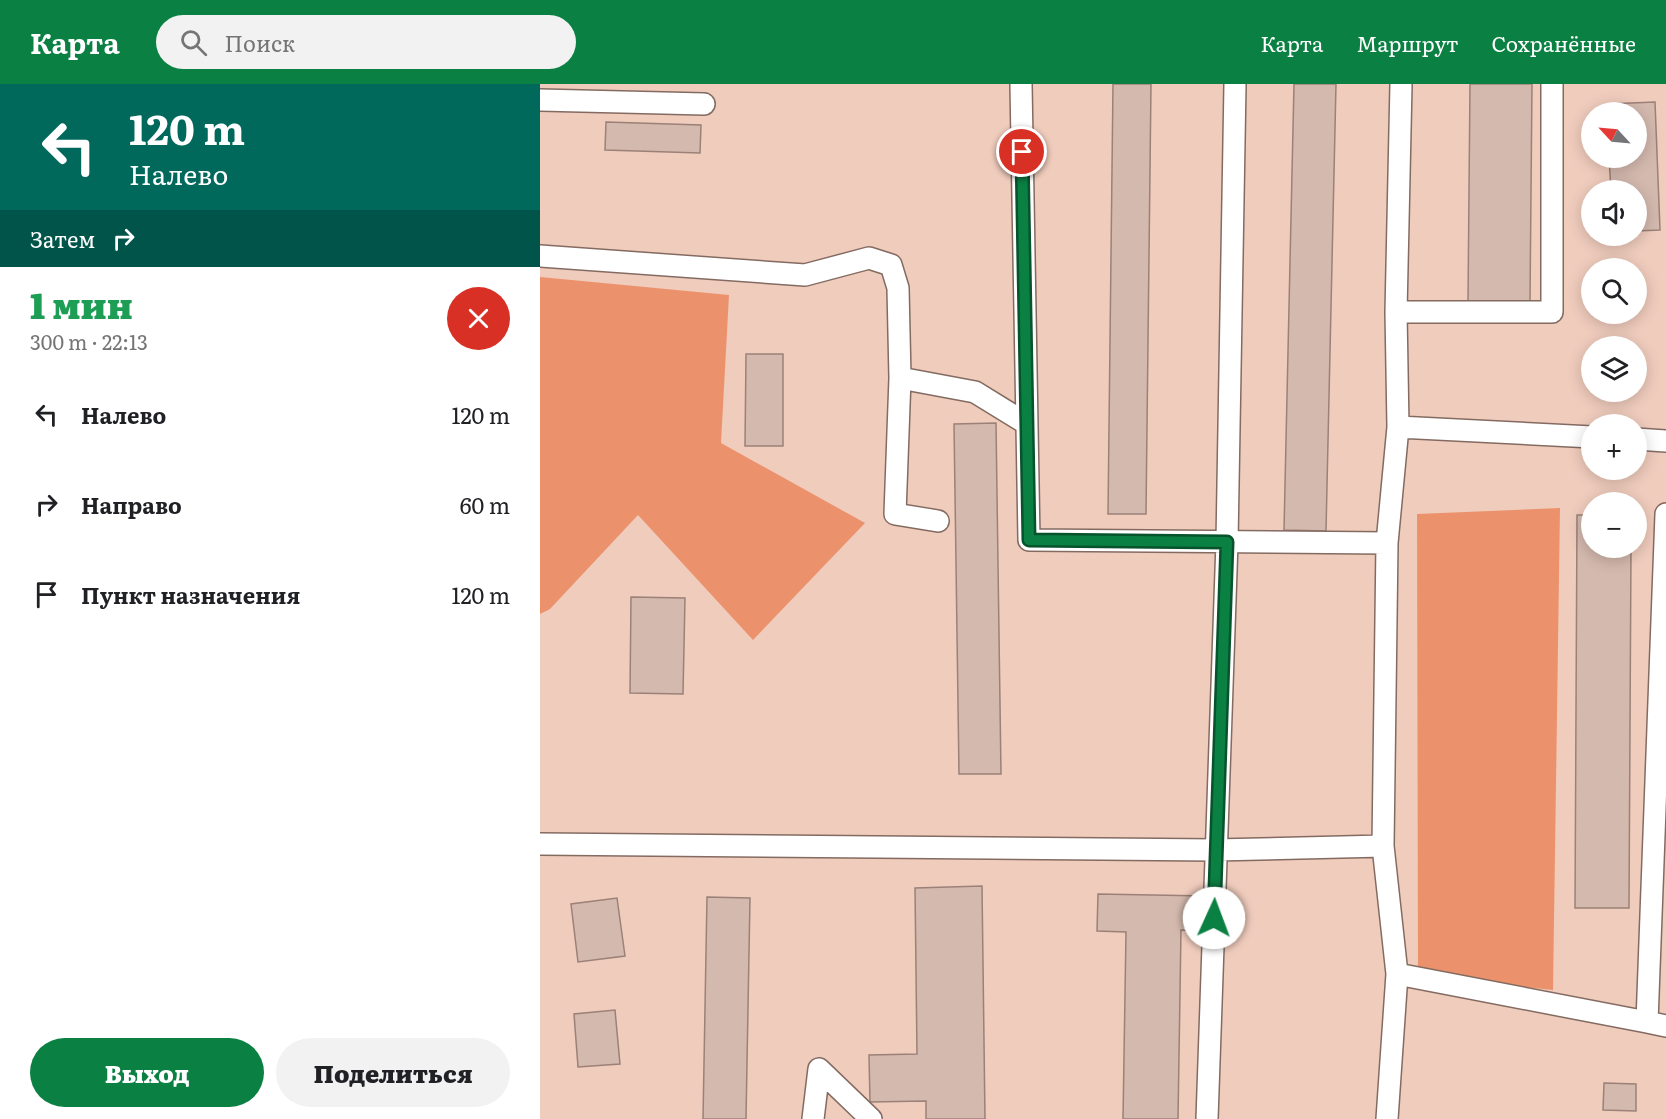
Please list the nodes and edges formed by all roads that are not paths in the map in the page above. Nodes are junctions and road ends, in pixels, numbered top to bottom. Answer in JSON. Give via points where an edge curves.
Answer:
{"nodes":[{"id":1,"x":1021,"y":84,"type":"edge"},
{"id":2,"x":1235,"y":84,"type":"edge"},
{"id":3,"x":1401,"y":84,"type":"edge"},
{"id":4,"x":1552,"y":84,"type":"edge"},
{"id":5,"x":591,"y":92,"type":"edge"},
{"id":6,"x":540,"y":100,"type":"edge"},
{"id":7,"x":704,"y":104,"type":"dead end"},
{"id":8,"x":540,"y":256,"type":"edge"},
{"id":9,"x":1396,"y":312,"type":"junction"},
{"id":10,"x":900,"y":378,"type":"junction"},
{"id":11,"x":1027,"y":424,"type":"junction"},
{"id":12,"x":1398,"y":427,"type":"junction"},
{"id":13,"x":1581,"y":436,"type":"edge"},
{"id":14,"x":1647,"y":440,"type":"edge"},
{"id":15,"x":1666,"y":441,"type":"edge"},
{"id":16,"x":1666,"y":514,"type":"edge"},
{"id":17,"x":938,"y":521,"type":"dead end"},
{"id":18,"x":1227,"y":542,"type":"junction"},
{"id":19,"x":1387,"y":543,"type":"junction"},
{"id":20,"x":540,"y":844,"type":"edge"},
{"id":21,"x":1383,"y":846,"type":"junction"},
{"id":22,"x":1215,"y":850,"type":"junction"},
{"id":23,"x":1397,"y":974,"type":"junction"},
{"id":24,"x":1656,"y":1024,"type":"edge"},
{"id":25,"x":813,"y":1119,"type":"edge"},
{"id":26,"x":871,"y":1119,"type":"edge"},
{"id":27,"x":1207,"y":1119,"type":"edge"},
{"id":28,"x":1388,"y":1119,"type":"edge"}],
"edges":[{"from":1,"to":11,"type":"lane"},
{"from":2,"to":18,"type":"lane"},
{"from":3,"to":9,"type":"lane"},
{"from":4,"to":9,"type":"lane","via":[[1552,312]]},
{"from":5,"to":6,"type":"lane"},
{"from":5,"to":7,"type":"lane"},
{"from":8,"to":10,"type":"lane","via":[[805,275],[869,258],[891,265],[898,288]]},
{"from":9,"to":12,"type":"lane"},
{"from":10,"to":11,"type":"lane","via":[[975,392]]},
{"from":10,"to":17,"type":"lane","via":[[895,514]]},
{"from":11,"to":18,"type":"lane","via":[[1029,540]]},
{"from":12,"to":13,"type":"lane"},
{"from":12,"to":19,"type":"lane"},
{"from":14,"to":15,"type":"lane"},
{"from":16,"to":24,"type":"lane"},
{"from":18,"to":19,"type":"lane"},
{"from":18,"to":22,"type":"lane"},
{"from":19,"to":21,"type":"lane"},
{"from":20,"to":22,"type":"lane"},
{"from":21,"to":22,"type":"lane"},
{"from":21,"to":23,"type":"lane"},
{"from":22,"to":27,"type":"lane"},
{"from":23,"to":24,"type":"lane"},
{"from":23,"to":28,"type":"lane"},
{"from":25,"to":26,"type":"lane","via":[[819,1069]]}]}
